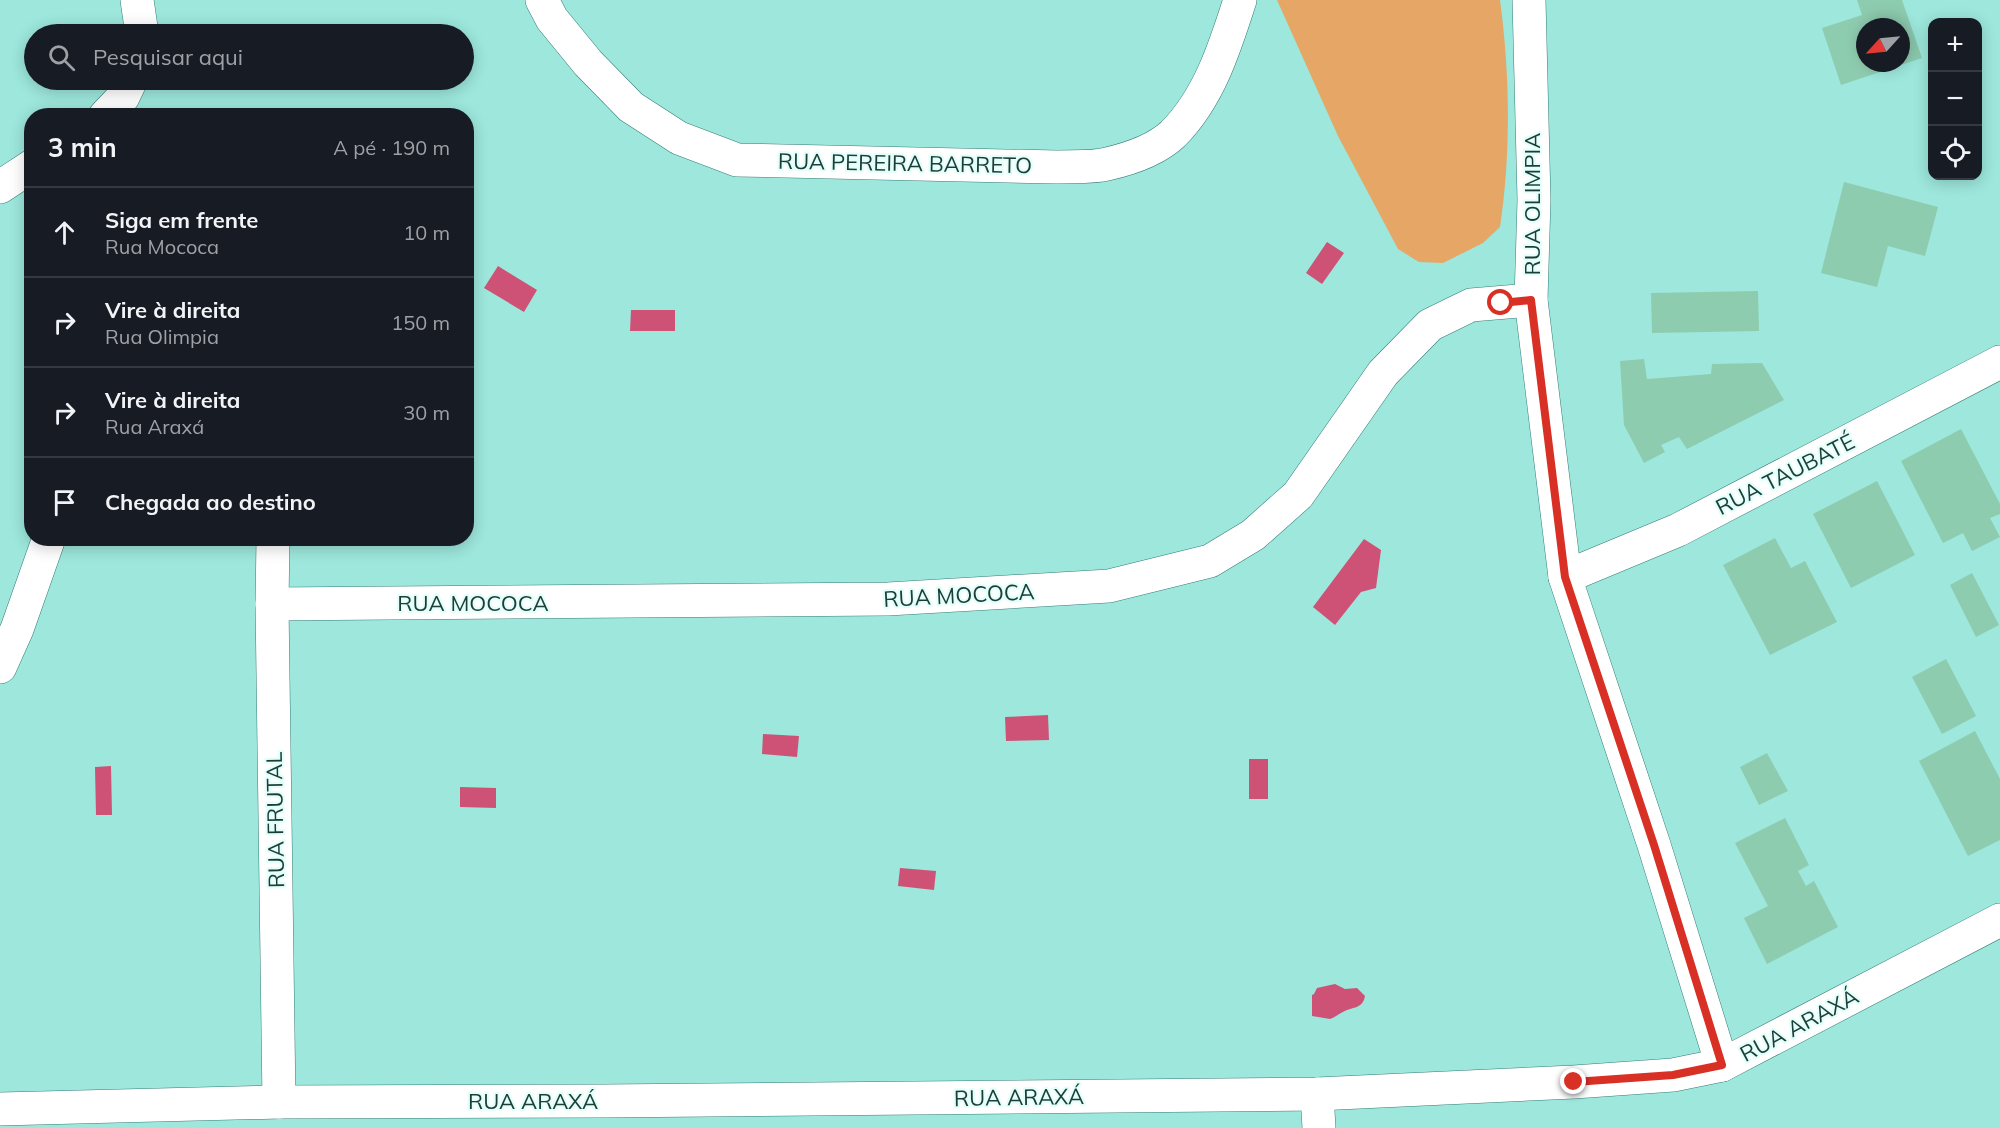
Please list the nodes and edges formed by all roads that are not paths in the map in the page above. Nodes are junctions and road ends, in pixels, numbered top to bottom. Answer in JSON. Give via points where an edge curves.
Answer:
{"nodes":[{"id":1,"x":137,"y":0,"type":"edge"},
{"id":2,"x":542,"y":0,"type":"edge"},
{"id":3,"x":1240,"y":0,"type":"edge"},
{"id":4,"x":1529,"y":0,"type":"edge"},
{"id":5,"x":141,"y":24,"type":"edge"},
{"id":6,"x":126,"y":90,"type":"edge"},
{"id":7,"x":113,"y":108,"type":"edge"},
{"id":8,"x":24,"y":171,"type":"edge"},
{"id":9,"x":0,"y":187,"type":"edge"},
{"id":10,"x":1531,"y":300,"type":"junction"},
{"id":11,"x":2000,"y":362,"type":"edge"},
{"id":12,"x":46,"y":546,"type":"edge"},
{"id":13,"x":273,"y":546,"type":"edge"},
{"id":14,"x":1565,"y":577,"type":"junction"},
{"id":15,"x":272,"y":604,"type":"junction"},
{"id":16,"x":0,"y":667,"type":"edge"},
{"id":17,"x":2000,"y":920,"type":"edge"},
{"id":18,"x":1722,"y":1065,"type":"junction"},
{"id":19,"x":1317,"y":1094,"type":"junction"},
{"id":20,"x":279,"y":1102,"type":"junction"},
{"id":21,"x":0,"y":1109,"type":"edge"},
{"id":22,"x":1319,"y":1128,"type":"edge"}],
"edges":[{"from":1,"to":5,"type":"street"},
{"from":2,"to":3,"type":"street","name":"RUA PEREIRA BARRETO","via":[[552,19],[588,63],[631,107],[679,138],[737,160],[1056,167],[1106,164],[1151,149],[1172,135],[1214,73]]},
{"from":4,"to":10,"type":"street","name":"RUA OLIMPIA","via":[[1534,200]]},
{"from":6,"to":7,"type":"street"},
{"from":8,"to":9,"type":"street"},
{"from":10,"to":14,"type":"street","name":"RUA OLIMPIA"},
{"from":10,"to":15,"type":"street","name":"RUA MOCOCA","via":[[1471,305],[1430,326],[1383,374],[1298,495],[1253,535],[1210,561],[1109,586],[888,600]]},
{"from":11,"to":14,"type":"street","name":"RUA TAUBATÉ","via":[[1678,530]]},
{"from":12,"to":16,"type":"street"},
{"from":13,"to":15,"type":"street","name":"RUA FRUTAL"},
{"from":14,"to":18,"type":"street","name":"RUA OLIMPIA"},
{"from":15,"to":20,"type":"street","name":"RUA FRUTAL"},
{"from":17,"to":18,"type":"street","name":"RUA ARAXÁ"},
{"from":18,"to":19,"type":"street","name":"RUA ARAXÁ","via":[[1673,1075]]},
{"from":19,"to":20,"type":"street","name":"RUA ARAXÁ"},
{"from":19,"to":22,"type":"street"},
{"from":20,"to":21,"type":"street","name":"RUA ARAXÁ"}]}
